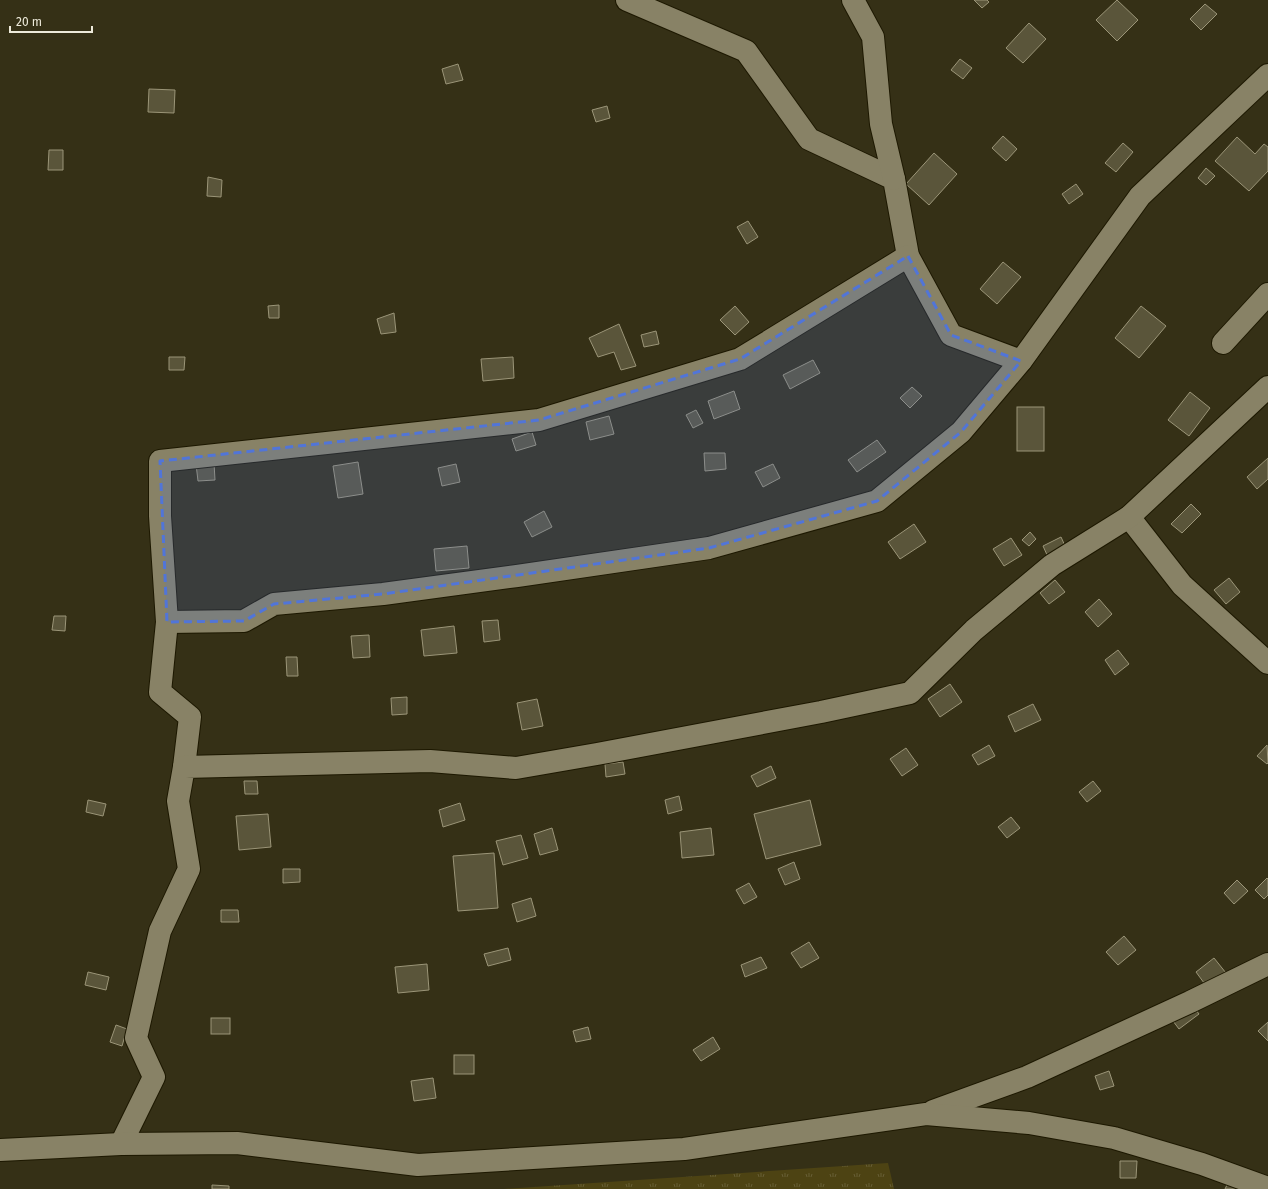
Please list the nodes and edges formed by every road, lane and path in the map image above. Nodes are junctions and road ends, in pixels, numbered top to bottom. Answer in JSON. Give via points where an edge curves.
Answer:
{"nodes":[{"id":1,"x":626,"y":0,"type":"edge"},
{"id":2,"x":853,"y":0,"type":"edge"},
{"id":3,"x":1268,"y":75,"type":"edge"},
{"id":4,"x":894,"y":180,"type":"junction"},
{"id":5,"x":908,"y":256,"type":"junction"},
{"id":6,"x":1268,"y":294,"type":"edge"},
{"id":7,"x":1223,"y":343,"type":"dead end"},
{"id":8,"x":1021,"y":361,"type":"junction"},
{"id":9,"x":1268,"y":387,"type":"edge"},
{"id":10,"x":1129,"y":517,"type":"junction"},
{"id":11,"x":167,"y":622,"type":"junction"},
{"id":12,"x":1268,"y":663,"type":"edge"},
{"id":13,"x":184,"y":767,"type":"junction"},
{"id":14,"x":1268,"y":964,"type":"edge"},
{"id":15,"x":926,"y":1114,"type":"junction"},
{"id":16,"x":121,"y":1144,"type":"junction"},
{"id":17,"x":0,"y":1150,"type":"edge"},
{"id":18,"x":1268,"y":1188,"type":"edge"}],
"edges":[{"from":1,"to":4,"type":"street","via":[[746,51],[809,139]]},
{"from":2,"to":4,"type":"street","via":[[873,37],[882,124]]},
{"from":3,"to":8,"type":"street","via":[[1140,196]]},
{"from":4,"to":5,"type":"street"},
{"from":5,"to":8,"type":"street","via":[[951,335]]},
{"from":5,"to":11,"type":"street","via":[[740,359],[539,420],[160,461],[160,516]]},
{"from":6,"to":7,"type":"street"},
{"from":8,"to":11,"type":"street","via":[[960,432],[877,501],[709,548],[391,593],[274,604],[244,621]]},
{"from":9,"to":10,"type":"street"},
{"from":10,"to":12,"type":"street","via":[[1182,585]]},
{"from":10,"to":13,"type":"street","via":[[1052,565],[974,630],[910,693],[813,714],[516,768],[430,761]]},
{"from":11,"to":13,"type":"street","via":[[160,692],[190,717]]},
{"from":13,"to":16,"type":"street","via":[[178,801],[188,869],[160,930],[136,1038],[154,1077]]},
{"from":14,"to":15,"type":"street","via":[[1027,1077]]},
{"from":15,"to":16,"type":"street","via":[[684,1149],[418,1165],[237,1143]]},
{"from":15,"to":18,"type":"street","via":[[1028,1123],[1114,1138],[1202,1164]]},
{"from":16,"to":17,"type":"street"}]}
